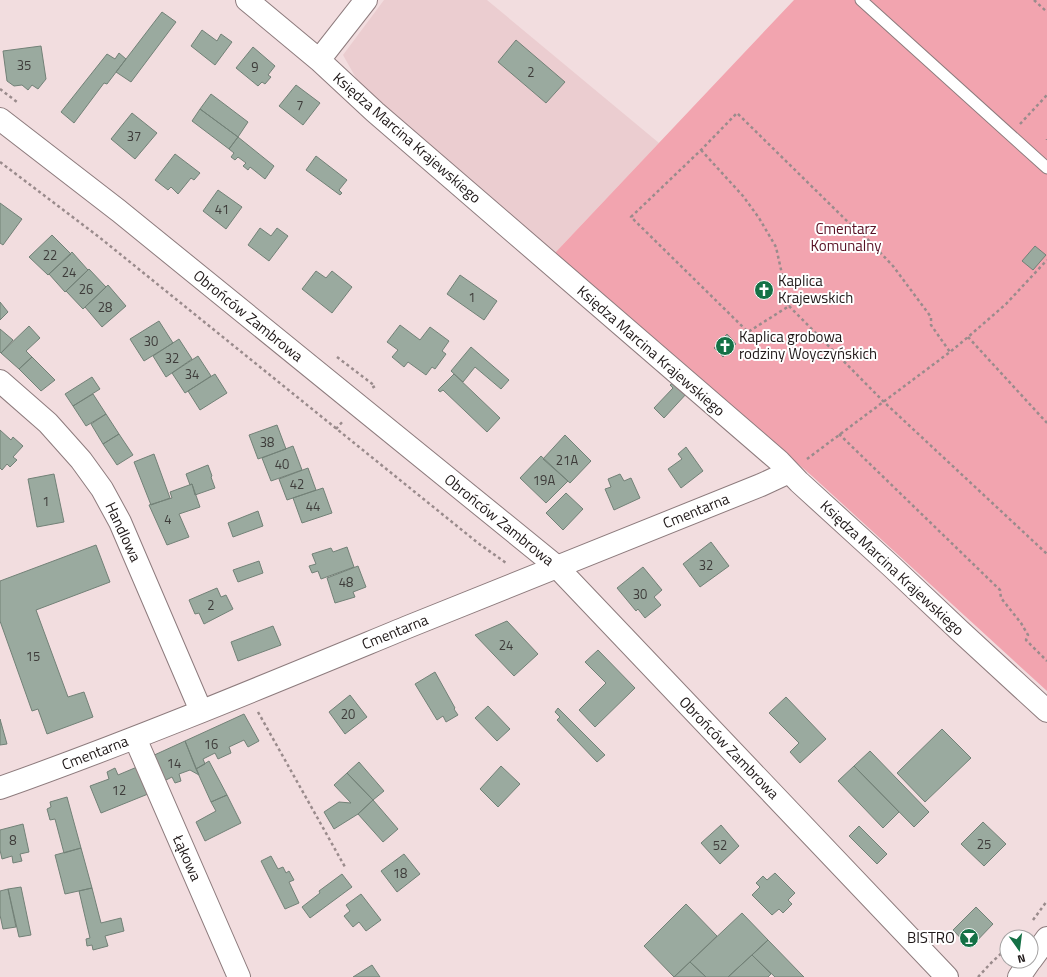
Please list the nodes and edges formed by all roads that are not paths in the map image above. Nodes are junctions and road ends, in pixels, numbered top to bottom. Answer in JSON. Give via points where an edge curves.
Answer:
{"nodes":[{"id":1,"x":248,"y":0,"type":"edge"},
{"id":2,"x":366,"y":0,"type":"edge"},
{"id":3,"x":861,"y":0,"type":"edge"},
{"id":4,"x":319,"y":60,"type":"junction"},
{"id":5,"x":0,"y":119,"type":"edge"},
{"id":6,"x":1047,"y":168,"type":"edge"},
{"id":7,"x":0,"y":381,"type":"edge"},
{"id":8,"x":789,"y":472,"type":"junction"},
{"id":9,"x":556,"y":566,"type":"junction"},
{"id":10,"x":1047,"y":711,"type":"edge"},
{"id":11,"x":201,"y":712,"type":"junction"},
{"id":12,"x":135,"y":738,"type":"junction"},
{"id":13,"x":0,"y":788,"type":"edge"},
{"id":14,"x":1047,"y":938,"type":"edge"},
{"id":15,"x":1039,"y":949,"type":"edge"},
{"id":16,"x":239,"y":977,"type":"edge"},
{"id":17,"x":947,"y":977,"type":"edge"}],
"edges":[{"from":1,"to":4,"type":"street","name":"Księdza Marcina Krajewskiego"},
{"from":2,"to":4,"type":"street"},
{"from":3,"to":6,"type":"lane"},
{"from":4,"to":8,"type":"street","name":"Księdza Marcina Krajewskiego","via":[[375,112]]},
{"from":5,"to":9,"type":"street","name":"Obrońców Zambrowa"},
{"from":7,"to":11,"type":"street","name":"Handlowa","via":[[48,423],[81,460],[102,489],[120,522]]},
{"from":8,"to":9,"type":"street","name":"Cmentarna"},
{"from":8,"to":10,"type":"street","name":"Księdza Marcina Krajewskiego"},
{"from":9,"to":11,"type":"street","name":"Cmentarna"},
{"from":9,"to":17,"type":"street","name":"Obrońców Zambrowa"},
{"from":11,"to":12,"type":"street","name":"Cmentarna"},
{"from":12,"to":13,"type":"street","name":"Cmentarna"},
{"from":12,"to":16,"type":"street","name":"Łąkowa"},
{"from":14,"to":15,"type":"street"}]}
